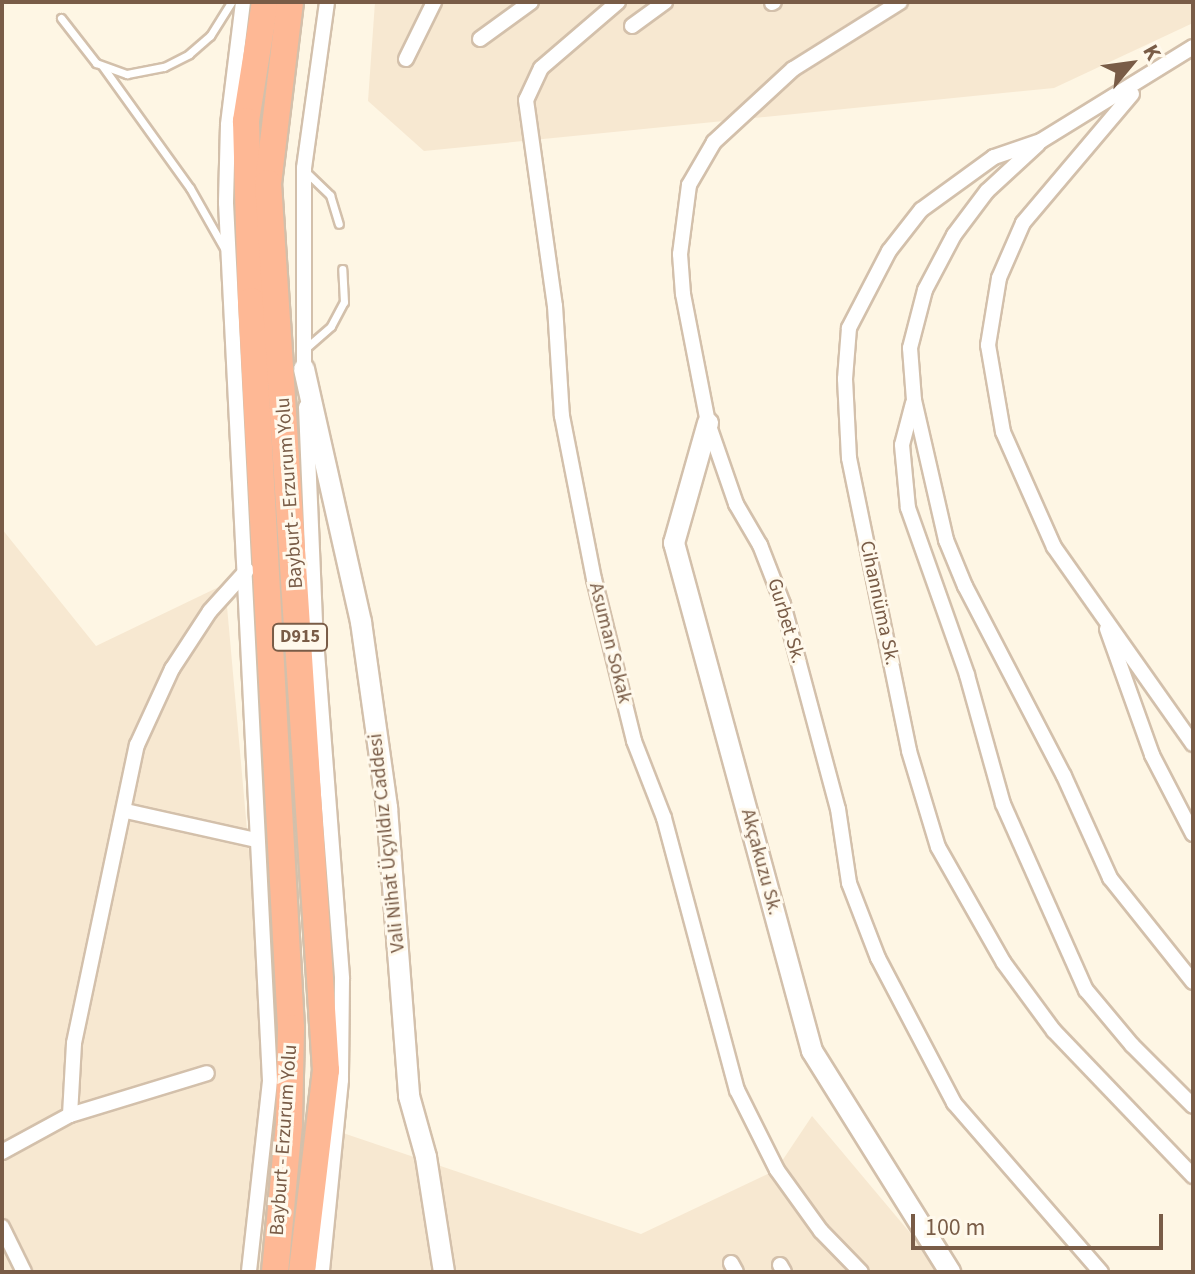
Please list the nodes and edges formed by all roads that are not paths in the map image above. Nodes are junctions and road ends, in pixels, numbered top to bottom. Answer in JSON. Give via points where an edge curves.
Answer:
{"nodes":[{"id":1,"x":231,"y":2,"type":"edge"},
{"id":2,"x":243,"y":2,"type":"edge"},
{"id":3,"x":265,"y":2,"type":"edge"},
{"id":4,"x":290,"y":2,"type":"edge"},
{"id":5,"x":327,"y":2,"type":"edge"},
{"id":6,"x":434,"y":2,"type":"edge"},
{"id":7,"x":531,"y":2,"type":"edge"},
{"id":8,"x":618,"y":2,"type":"edge"},
{"id":9,"x":665,"y":2,"type":"edge"},
{"id":10,"x":900,"y":2,"type":"edge"},
{"id":11,"x":61,"y":18,"type":"dead end"},
{"id":12,"x":632,"y":26,"type":"dead end"},
{"id":13,"x":480,"y":39,"type":"dead end"},
{"id":14,"x":1193,"y":47,"type":"edge"},
{"id":15,"x":406,"y":59,"type":"dead end"},
{"id":16,"x":103,"y":67,"type":"junction"},
{"id":17,"x":1140,"y":85,"type":"junction"},
{"id":18,"x":1041,"y":141,"type":"junction"},
{"id":19,"x":304,"y":170,"type":"junction"},
{"id":20,"x":339,"y":224,"type":"dead end"},
{"id":21,"x":229,"y":256,"type":"junction"},
{"id":22,"x":342,"y":269,"type":"dead end"},
{"id":23,"x":304,"y":359,"type":"junction"},
{"id":24,"x":914,"y":400,"type":"junction"},
{"id":25,"x":708,"y":423,"type":"junction"},
{"id":26,"x":247,"y":570,"type":"junction"},
{"id":27,"x":1104,"y":617,"type":"junction"},
{"id":28,"x":1193,"y":744,"type":"edge"},
{"id":29,"x":126,"y":811,"type":"junction"},
{"id":30,"x":1193,"y":834,"type":"edge"},
{"id":31,"x":256,"y":840,"type":"junction"},
{"id":32,"x":1193,"y":982,"type":"edge"},
{"id":33,"x":207,"y":1073,"type":"dead end"},
{"id":34,"x":1193,"y":1106,"type":"edge"},
{"id":35,"x":70,"y":1115,"type":"junction"},
{"id":36,"x":2,"y":1152,"type":"edge"},
{"id":37,"x":1193,"y":1176,"type":"edge"},
{"id":38,"x":2,"y":1227,"type":"edge"},
{"id":39,"x":24,"y":1272,"type":"edge"},
{"id":40,"x":249,"y":1272,"type":"edge"},
{"id":41,"x":275,"y":1272,"type":"edge"},
{"id":42,"x":302,"y":1272,"type":"edge"},
{"id":43,"x":322,"y":1272,"type":"edge"},
{"id":44,"x":444,"y":1272,"type":"edge"},
{"id":45,"x":861,"y":1272,"type":"edge"},
{"id":46,"x":950,"y":1272,"type":"edge"},
{"id":47,"x":1101,"y":1272,"type":"edge"}],
"edges":[{"from":1,"to":16,"type":"lane","via":[[210,36],[177,61],[127,74]]},
{"from":2,"to":21,"type":"street","via":[[228,125]]},
{"from":3,"to":41,"type":"highway","name":"Bayburt - Erzurum Yolu","number":"D915","via":[[246,121],[291,1028],[289,1124]]},
{"from":4,"to":42,"type":"highway","name":"Bayburt - Erzurum Yolu","number":"D915","via":[[268,183],[326,1070]]},
{"from":5,"to":19,"type":"street"},
{"from":6,"to":15,"type":"street"},
{"from":7,"to":13,"type":"street"},
{"from":8,"to":45,"type":"street","name":"Asuman Sokak","via":[[541,68],[526,100],[555,306],[562,416],[594,579],[634,741],[664,818],[737,1090],[777,1170],[821,1231]]},
{"from":9,"to":12,"type":"street"},
{"from":10,"to":25,"type":"street","name":"Gurbet Sk.","via":[[755,99],[714,142],[689,185],[680,254]]},
{"from":11,"to":16,"type":"lane"},
{"from":14,"to":17,"type":"street"},
{"from":16,"to":21,"type":"lane","via":[[190,188]]},
{"from":17,"to":18,"type":"street","name":"Cihannüma Sk."},
{"from":17,"to":27,"type":"street","via":[[1023,223],[999,278],[988,345],[1003,432],[1054,547]]},
{"from":18,"to":24,"type":"street","via":[[987,191],[954,235],[925,290],[910,348]]},
{"from":18,"to":37,"type":"street","name":"Cihannüma Sk.","via":[[994,157],[955,183],[921,210],[889,251],[849,328],[849,458],[909,751],[938,847],[997,952],[1054,1031]]},
{"from":19,"to":20,"type":"lane","via":[[330,195]]},
{"from":19,"to":23,"type":"street"},
{"from":21,"to":26,"type":"street"},
{"from":22,"to":23,"type":"lane","via":[[344,302]]},
{"from":23,"to":43,"type":"street","via":[[315,626],[342,979],[340,1095]]},
{"from":23,"to":44,"type":"main road","name":"Vali Nihat Üçyıldız Caddesi","via":[[361,622],[387,808],[409,1096],[426,1157]]},
{"from":24,"to":32,"type":"street","via":[[935,500],[965,586],[1064,776],[1110,878]]},
{"from":24,"to":34,"type":"street","via":[[902,445],[908,508],[967,675],[1003,804],[1086,990]]},
{"from":25,"to":46,"type":"main road","name":"Akçakuzu Sk.","via":[[674,543],[812,1051]]},
{"from":25,"to":47,"type":"street","name":"Gurbet Sk.","via":[[736,504],[760,545],[783,604],[838,809],[849,883],[883,971],[954,1103]]},
{"from":26,"to":29,"type":"street","via":[[210,611],[172,669],[137,745]]},
{"from":26,"to":31,"type":"street"},
{"from":27,"to":28,"type":"street"},
{"from":27,"to":30,"type":"street","via":[[1152,755]]},
{"from":29,"to":31,"type":"street"},
{"from":29,"to":35,"type":"street","via":[[74,1043]]},
{"from":31,"to":40,"type":"street","via":[[270,1081]]},
{"from":33,"to":35,"type":"street"},
{"from":35,"to":36,"type":"street"},
{"from":38,"to":39,"type":"street"}]}
